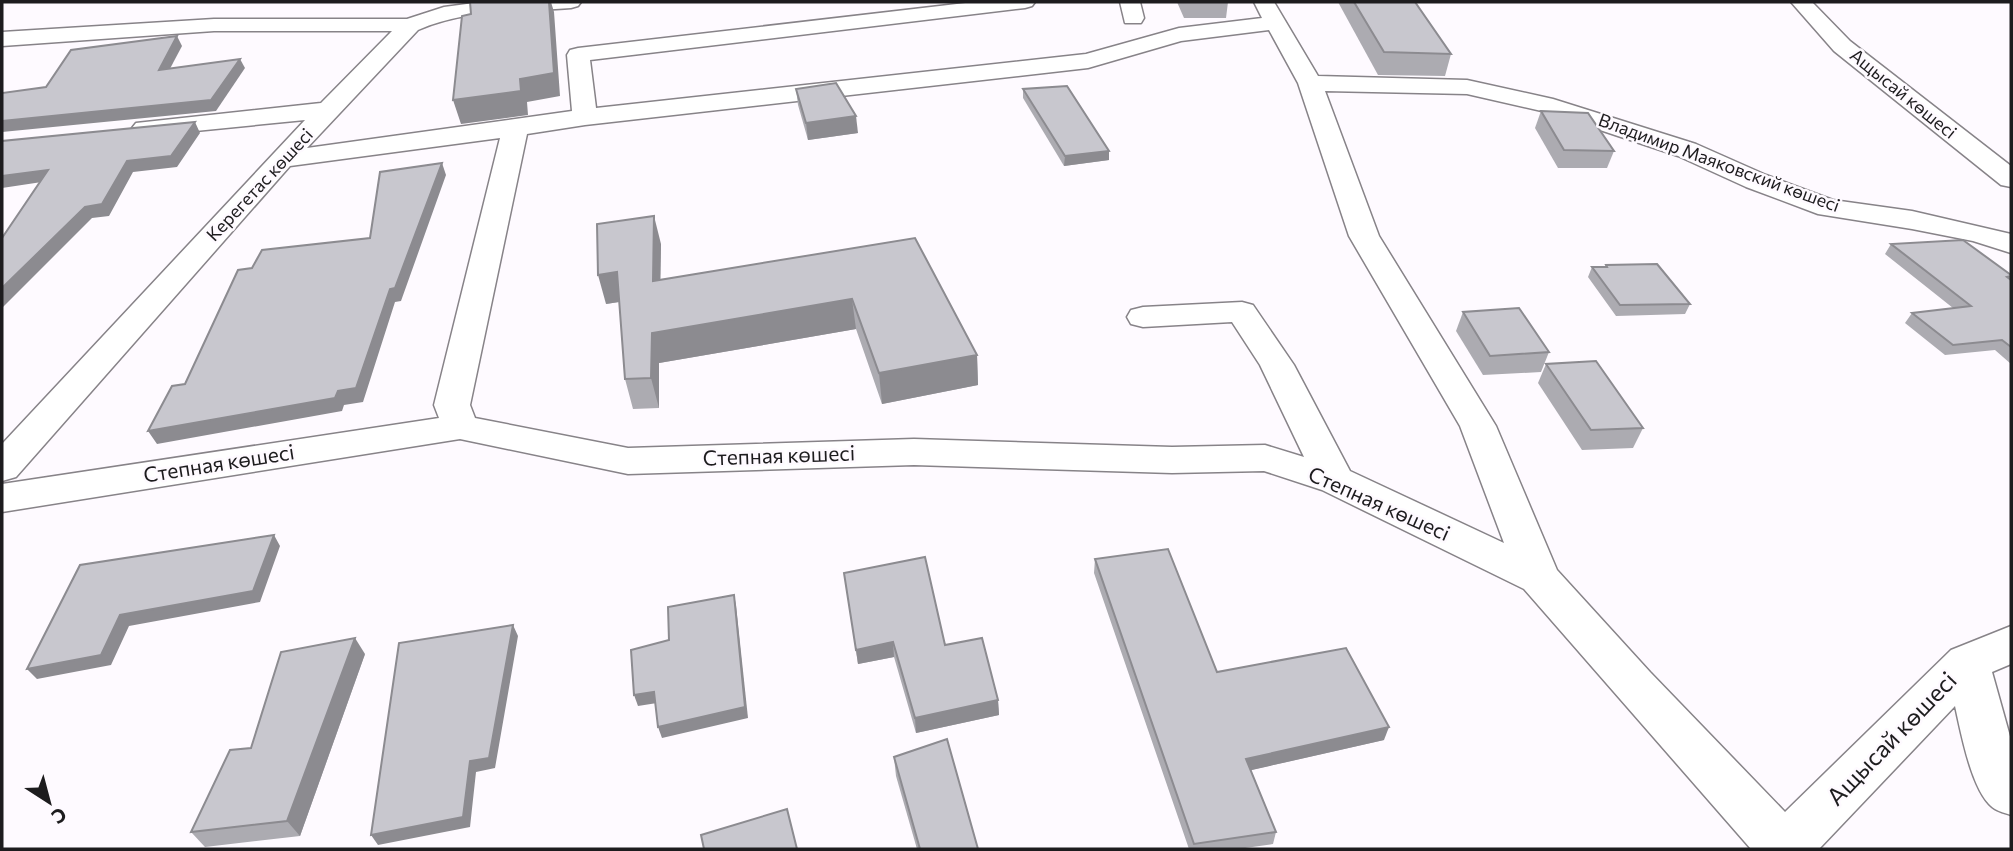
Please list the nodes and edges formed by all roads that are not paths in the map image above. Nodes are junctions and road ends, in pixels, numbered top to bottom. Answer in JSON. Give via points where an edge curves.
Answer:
{"nodes":[{"id":1,"x":572,"y":2,"type":"edge"},
{"id":2,"x":1025,"y":2,"type":"edge"},
{"id":3,"x":1801,"y":2,"type":"edge"},
{"id":4,"x":1269,"y":12,"type":"edge"},
{"id":5,"x":410,"y":25,"type":"junction"},
{"id":6,"x":2,"y":39,"type":"edge"},
{"id":7,"x":578,"y":55,"type":"junction"},
{"id":8,"x":1453,"y":66,"type":"edge"},
{"id":9,"x":1310,"y":83,"type":"junction"},
{"id":10,"x":1468,"y":88,"type":"junction"},
{"id":11,"x":329,"y":110,"type":"junction"},
{"id":12,"x":585,"y":117,"type":"junction"},
{"id":13,"x":515,"y":128,"type":"junction"},
{"id":14,"x":124,"y":130,"type":"edge"},
{"id":15,"x":282,"y":159,"type":"junction"},
{"id":16,"x":2011,"y":179,"type":"edge"},
{"id":17,"x":2011,"y":244,"type":"edge"},
{"id":18,"x":1143,"y":317,"type":"dead end"},
{"id":19,"x":460,"y":427,"type":"junction"},
{"id":20,"x":2,"y":468,"type":"edge"},
{"id":21,"x":1336,"y":480,"type":"junction"},
{"id":22,"x":2,"y":498,"type":"edge"},
{"id":23,"x":1539,"y":578,"type":"junction"},
{"id":24,"x":2011,"y":644,"type":"edge"},
{"id":25,"x":1967,"y":663,"type":"junction"},
{"id":26,"x":2011,"y":792,"type":"edge"},
{"id":27,"x":1784,"y":849,"type":"edge"}],
"edges":[{"from":1,"to":5,"type":"street","name":"Керегетас көшесі","via":[[462,11],[422,18]]},
{"from":1,"to":7,"type":"street"},
{"from":2,"to":7,"type":"street"},
{"from":3,"to":16,"type":"street","name":"Ащысай көшесі","via":[[1842,46]]},
{"from":4,"to":9,"type":"street"},
{"from":4,"to":12,"type":"street","via":[[1088,61]]},
{"from":5,"to":6,"type":"street","via":[[214,25]]},
{"from":5,"to":11,"type":"street","name":"Керегетас көшесі"},
{"from":7,"to":12,"type":"street"},
{"from":8,"to":10,"type":"street"},
{"from":9,"to":10,"type":"street","name":"Владимир Маяковский көшесі"},
{"from":9,"to":23,"type":"street","via":[[1364,236],[1478,426]]},
{"from":10,"to":17,"type":"street","name":"Владимир Маяковский көшесі","via":[[1626,128],[1828,208],[1912,220]]},
{"from":11,"to":14,"type":"street"},
{"from":11,"to":15,"type":"street","name":"Керегетас көшесі"},
{"from":12,"to":13,"type":"street"},
{"from":13,"to":15,"type":"street"},
{"from":13,"to":19,"type":"street","via":[[452,405]]},
{"from":15,"to":20,"type":"street","name":"Керегетас көшесі"},
{"from":18,"to":21,"type":"street","via":[[1242,312],[1277,365]]},
{"from":19,"to":21,"type":"street","name":"Степная көшесі","via":[[628,461],[914,452],[1172,460],[1265,458]]},
{"from":19,"to":22,"type":"street","name":"Степная көшесі"},
{"from":21,"to":23,"type":"street","name":"Степная көшесі"},
{"from":23,"to":27,"type":"street"},
{"from":24,"to":25,"type":"street","name":"Ащысай көшесі"},
{"from":25,"to":26,"type":"street","via":[[1994,767]]},
{"from":25,"to":27,"type":"street","name":"Ащысай көшесі"}]}
